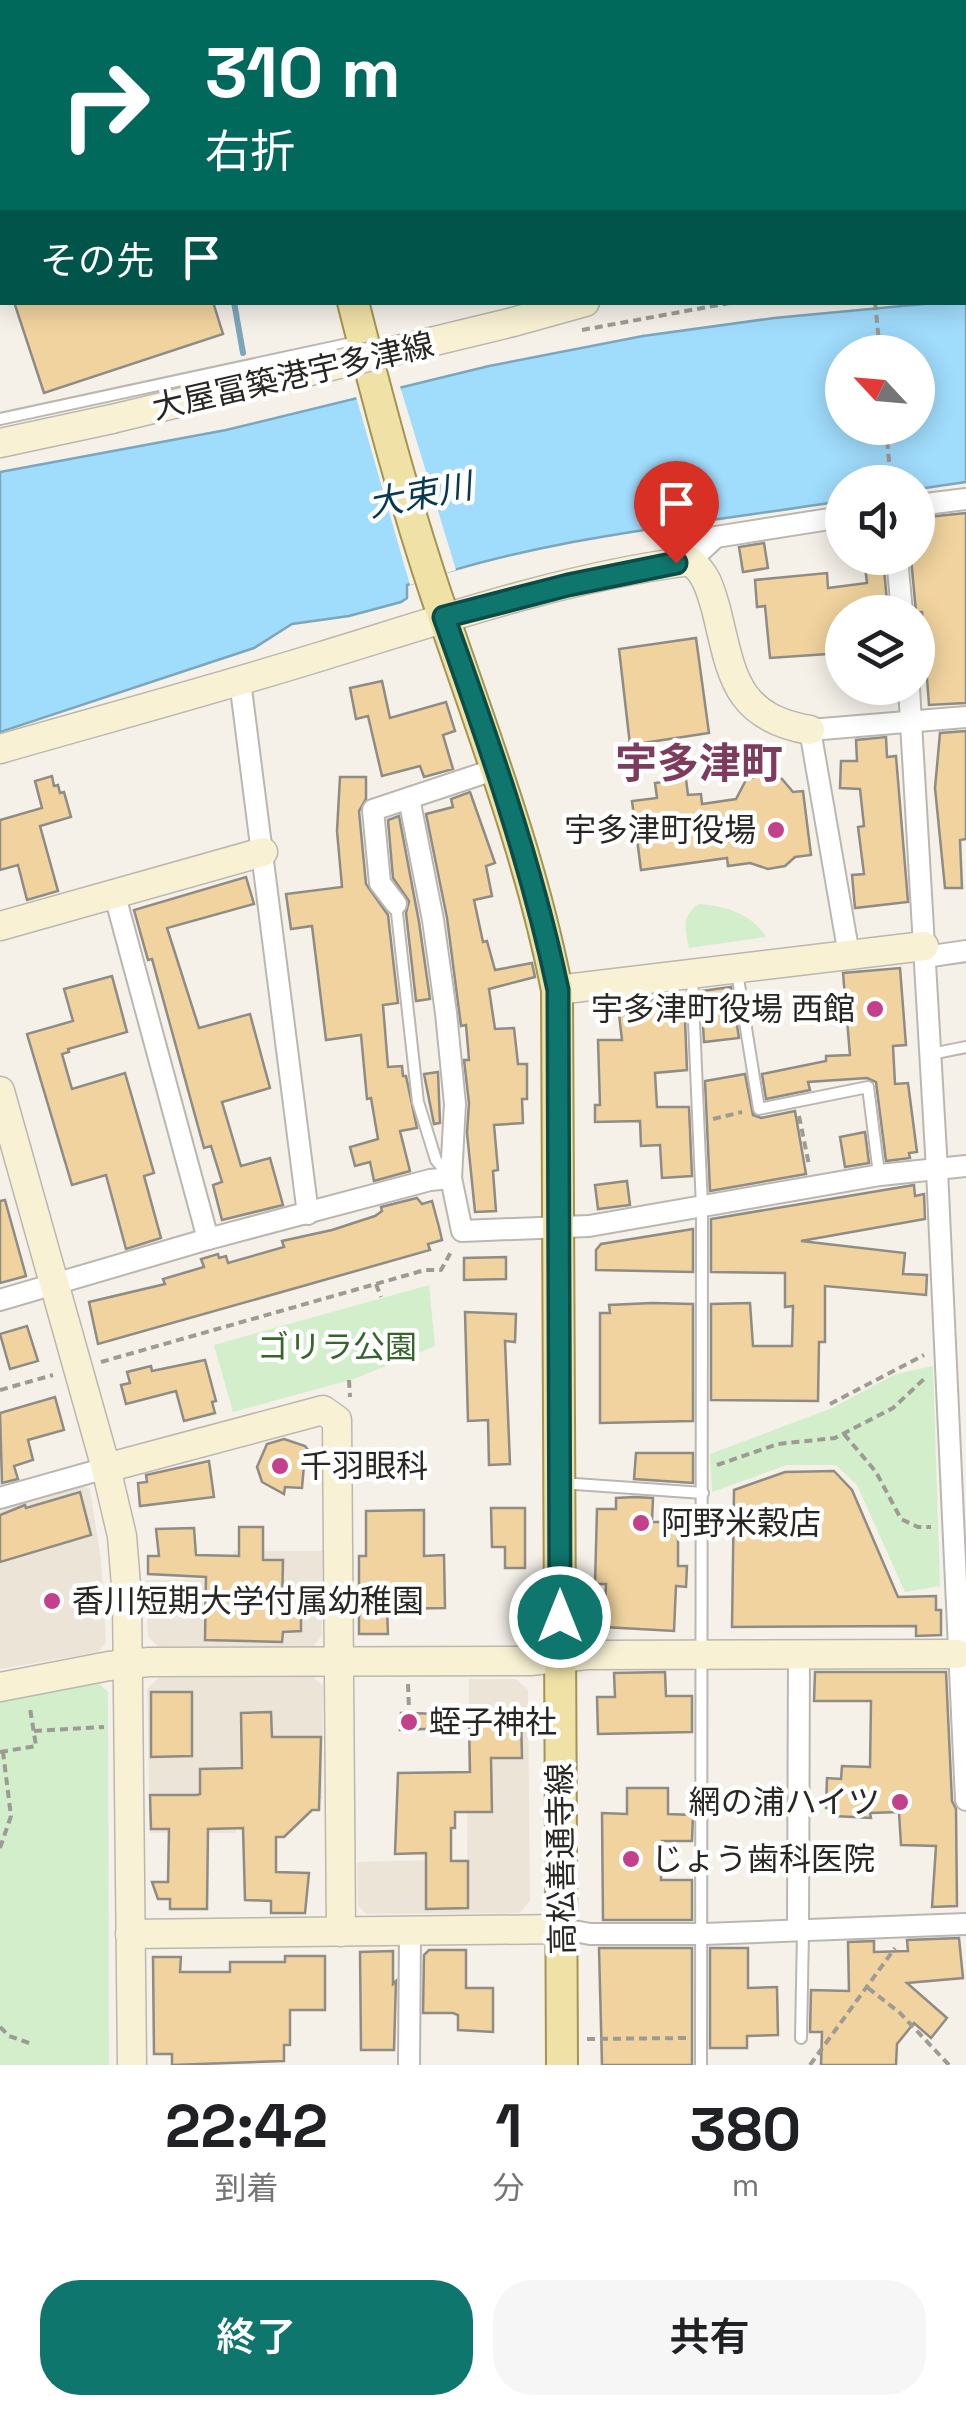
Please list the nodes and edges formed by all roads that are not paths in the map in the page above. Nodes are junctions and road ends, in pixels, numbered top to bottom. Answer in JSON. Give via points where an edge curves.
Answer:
{"nodes":[{"id":1,"x":354,"y":305,"type":"edge"},
{"id":2,"x":574,"y":305,"type":"edge"},
{"id":3,"x":363,"y":341,"type":"junction"},
{"id":4,"x":0,"y":419,"type":"edge"},
{"id":5,"x":0,"y":443,"type":"edge"},
{"id":6,"x":966,"y":499,"type":"edge"},
{"id":7,"x":935,"y":504,"type":"edge"},
{"id":8,"x":825,"y":520,"type":"edge"},
{"id":9,"x":690,"y":561,"type":"junction"},
{"id":10,"x":444,"y":617,"type":"junction"},
{"id":11,"x":240,"y":681,"type":"junction"},
{"id":12,"x":911,"y":705,"type":"edge"},
{"id":13,"x":966,"y":717,"type":"edge"},
{"id":14,"x":913,"y":721,"type":"junction"},
{"id":15,"x":810,"y":730,"type":"junction"},
{"id":16,"x":0,"y":748,"type":"edge"},
{"id":17,"x":496,"y":768,"type":"junction"},
{"id":18,"x":409,"y":798,"type":"junction"},
{"id":19,"x":263,"y":852,"type":"junction"},
{"id":20,"x":115,"y":896,"type":"junction"},
{"id":21,"x":396,"y":904,"type":"joint"},
{"id":22,"x":0,"y":926,"type":"edge"},
{"id":23,"x":966,"y":951,"type":"edge"},
{"id":24,"x":925,"y":952,"type":"junction"},
{"id":25,"x":849,"y":954,"type":"junction"},
{"id":26,"x":736,"y":968,"type":"junction"},
{"id":27,"x":692,"y":974,"type":"junction"},
{"id":28,"x":558,"y":990,"type":"junction"},
{"id":29,"x":966,"y":1047,"type":"edge"},
{"id":30,"x":930,"y":1054,"type":"junction"},
{"id":31,"x":0,"y":1091,"type":"edge"},
{"id":32,"x":966,"y":1166,"type":"edge"},
{"id":33,"x":937,"y":1170,"type":"junction"},
{"id":34,"x":880,"y":1175,"type":"junction"},
{"id":35,"x":451,"y":1178,"type":"junction"},
{"id":36,"x":702,"y":1207,"type":"junction"},
{"id":37,"x":308,"y":1214,"type":"junction"},
{"id":38,"x":561,"y":1227,"type":"junction"},
{"id":39,"x":208,"y":1238,"type":"junction"},
{"id":40,"x":56,"y":1286,"type":"junction"},
{"id":41,"x":0,"y":1300,"type":"edge"},
{"id":42,"x":106,"y":1468,"type":"junction"},
{"id":43,"x":560,"y":1483,"type":"junction"},
{"id":44,"x":702,"y":1492,"type":"junction"},
{"id":45,"x":0,"y":1498,"type":"edge"},
{"id":46,"x":956,"y":1531,"type":"edge"},
{"id":47,"x":958,"y":1654,"type":"junction"},
{"id":48,"x":799,"y":1655,"type":"junction"},
{"id":49,"x":703,"y":1656,"type":"junction"},
{"id":50,"x":560,"y":1659,"type":"junction"},
{"id":51,"x":341,"y":1663,"type":"junction"},
{"id":52,"x":126,"y":1664,"type":"junction"},
{"id":53,"x":13,"y":1685,"type":"edge"},
{"id":54,"x":966,"y":1800,"type":"edge"},
{"id":55,"x":966,"y":1924,"type":"edge"},
{"id":56,"x":563,"y":1929,"type":"junction"},
{"id":57,"x":801,"y":1930,"type":"junction"},
{"id":58,"x":410,"y":1931,"type":"junction"},
{"id":59,"x":341,"y":1932,"type":"junction"},
{"id":60,"x":130,"y":1934,"type":"junction"},
{"id":61,"x":703,"y":1934,"type":"junction"},
{"id":62,"x":801,"y":2038,"type":"dead end"},
{"id":63,"x":132,"y":2065,"type":"edge"},
{"id":64,"x":409,"y":2065,"type":"edge"},
{"id":65,"x":562,"y":2065,"type":"edge"},
{"id":66,"x":701,"y":2065,"type":"edge"}],
"edges":[{"from":1,"to":3,"type":"main road","name":"高松善通寺線"},
{"from":2,"to":5,"type":"street","name":"大屋冨築港宇多津線","bridge":true},
{"from":3,"to":4,"type":"lane"},
{"from":3,"to":10,"type":"main road","name":"高松善通寺線"},
{"from":6,"to":7,"type":"street"},
{"from":8,"to":9,"type":"street","via":[[716,537]]},
{"from":9,"to":10,"type":"street"},
{"from":9,"to":15,"type":"street","via":[[706,576],[740,690],[780,725]]},
{"from":10,"to":11,"type":"street"},
{"from":10,"to":17,"type":"main road","name":"高松善通寺線"},
{"from":11,"to":16,"type":"street"},
{"from":11,"to":19,"type":"street"},
{"from":12,"to":14,"type":"street"},
{"from":13,"to":14,"type":"street"},
{"from":14,"to":15,"type":"street"},
{"from":14,"to":24,"type":"street"},
{"from":15,"to":25,"type":"street"},
{"from":17,"to":18,"type":"street"},
{"from":17,"to":28,"type":"main road","name":"高松善通寺線","via":[[542,910]]},
{"from":18,"to":21,"type":"street","via":[[373,810],[380,883]]},
{"from":18,"to":35,"type":"street","via":[[446,1013],[455,1104]]},
{"from":19,"to":20,"type":"street"},
{"from":19,"to":37,"type":"street"},
{"from":20,"to":22,"type":"street"},
{"from":20,"to":39,"type":"street"},
{"from":21,"to":35,"type":"lane","via":[[418,1102],[436,1160]]},
{"from":23,"to":24,"type":"street"},
{"from":24,"to":25,"type":"street"},
{"from":24,"to":30,"type":"street"},
{"from":25,"to":26,"type":"street"},
{"from":26,"to":27,"type":"street"},
{"from":26,"to":34,"type":"lane","via":[[759,1108],[868,1087]]},
{"from":27,"to":28,"type":"street"},
{"from":27,"to":36,"type":"lane"},
{"from":28,"to":38,"type":"main road","name":"高松善通寺線"},
{"from":29,"to":30,"type":"lane"},
{"from":30,"to":33,"type":"street"},
{"from":31,"to":40,"type":"street"},
{"from":32,"to":33,"type":"street"},
{"from":33,"to":34,"type":"street"},
{"from":33,"to":46,"type":"street"},
{"from":34,"to":36,"type":"street"},
{"from":35,"to":37,"type":"street"},
{"from":35,"to":38,"type":"street","via":[[462,1231]]},
{"from":36,"to":38,"type":"street"},
{"from":36,"to":44,"type":"lane"},
{"from":37,"to":39,"type":"street"},
{"from":38,"to":43,"type":"main road","name":"高松善通寺線"},
{"from":39,"to":40,"type":"street"},
{"from":40,"to":41,"type":"street"},
{"from":40,"to":42,"type":"street"},
{"from":42,"to":45,"type":"street"},
{"from":42,"to":51,"type":"street","via":[[322,1410],[337,1420]]},
{"from":42,"to":52,"type":"street","via":[[122,1536]]},
{"from":43,"to":44,"type":"lane"},
{"from":43,"to":50,"type":"main road","name":"高松善通寺線"},
{"from":44,"to":49,"type":"lane"},
{"from":46,"to":47,"type":"street"},
{"from":47,"to":48,"type":"street"},
{"from":47,"to":54,"type":"street"},
{"from":48,"to":49,"type":"street"},
{"from":48,"to":57,"type":"street"},
{"from":49,"to":50,"type":"street"},
{"from":49,"to":61,"type":"lane"},
{"from":50,"to":51,"type":"street"},
{"from":50,"to":56,"type":"main road","name":"高松善通寺線"},
{"from":51,"to":52,"type":"street"},
{"from":51,"to":59,"type":"street"},
{"from":52,"to":53,"type":"street"},
{"from":52,"to":60,"type":"street"},
{"from":55,"to":57,"type":"street"},
{"from":56,"to":58,"type":"street"},
{"from":56,"to":61,"type":"street"},
{"from":56,"to":65,"type":"main road","name":"高松善通寺線"},
{"from":57,"to":61,"type":"street"},
{"from":57,"to":62,"type":"lane"},
{"from":58,"to":59,"type":"street"},
{"from":58,"to":64,"type":"street"},
{"from":59,"to":60,"type":"street"},
{"from":60,"to":63,"type":"street"},
{"from":61,"to":66,"type":"lane"}]}
